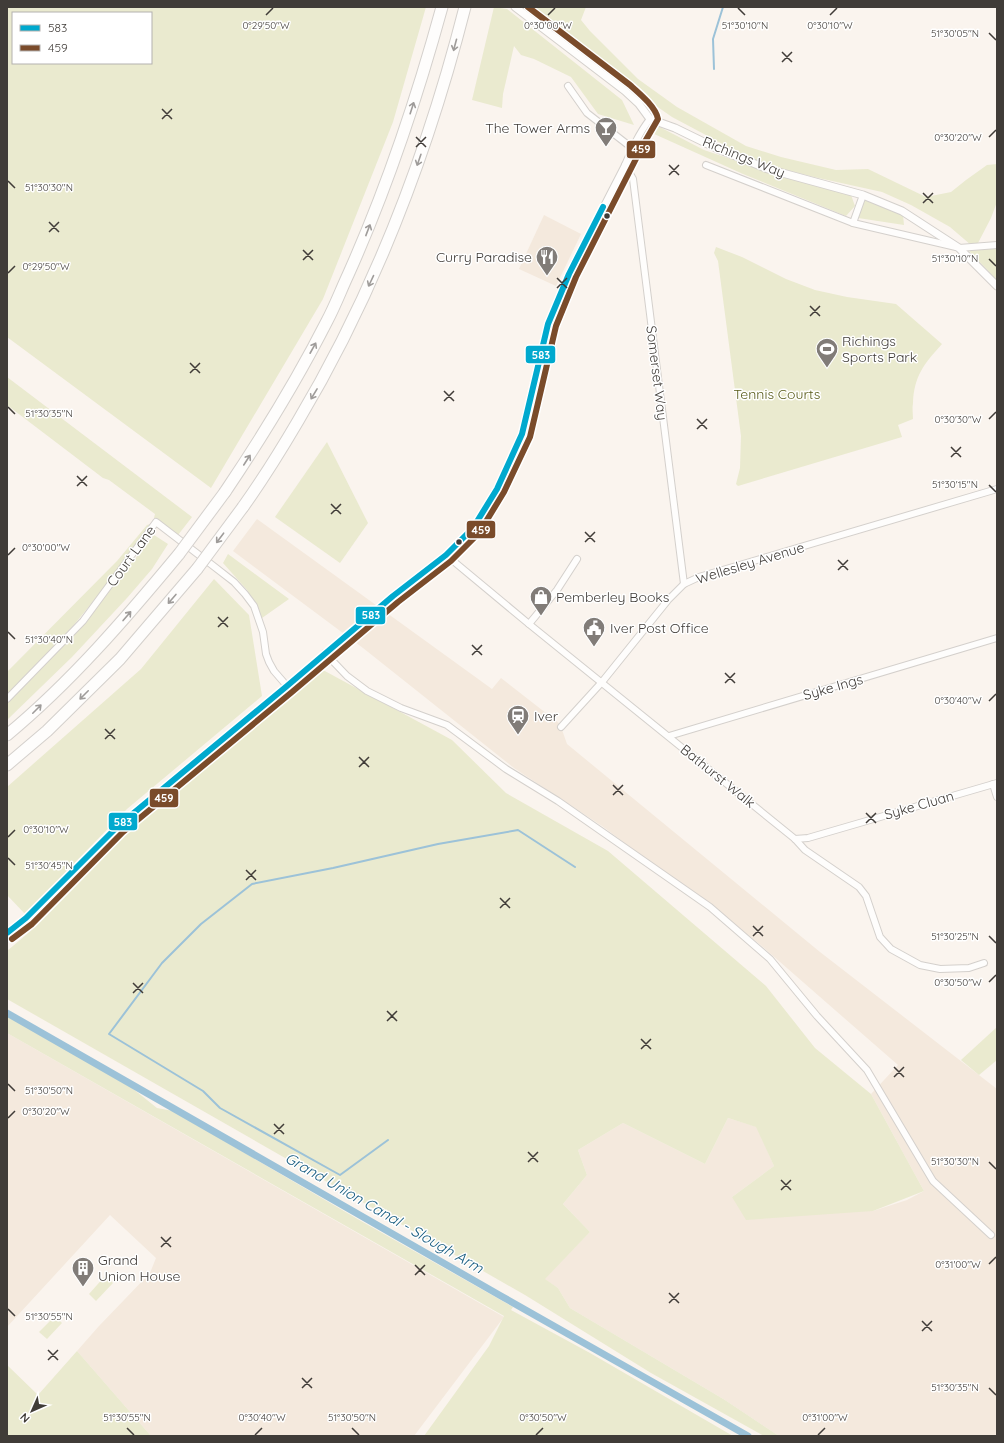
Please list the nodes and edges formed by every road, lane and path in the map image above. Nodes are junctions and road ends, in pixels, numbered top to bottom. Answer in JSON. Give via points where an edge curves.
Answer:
{"nodes":[{"id":1,"x":442,"y":7,"type":"edge"},
{"id":2,"x":465,"y":7,"type":"edge"},
{"id":3,"x":515,"y":7,"type":"edge"},
{"id":4,"x":568,"y":86,"type":"dead end"},
{"id":5,"x":650,"y":119,"type":"junction"},
{"id":6,"x":632,"y":148,"type":"junction"},
{"id":7,"x":625,"y":165,"type":"junction"},
{"id":8,"x":706,"y":165,"type":"dead end"},
{"id":9,"x":863,"y":195,"type":"junction"},
{"id":10,"x":853,"y":223,"type":"junction"},
{"id":11,"x":997,"y":244,"type":"edge"},
{"id":12,"x":958,"y":248,"type":"junction"},
{"id":13,"x":997,"y":286,"type":"edge"},
{"id":14,"x":997,"y":489,"type":"edge"},
{"id":15,"x":446,"y":555,"type":"junction"},
{"id":16,"x":577,"y":559,"type":"dead end"},
{"id":17,"x":684,"y":584,"type":"junction"},
{"id":18,"x":530,"y":624,"type":"junction"},
{"id":19,"x":997,"y":638,"type":"edge"},
{"id":20,"x":326,"y":653,"type":"junction"},
{"id":21,"x":602,"y":682,"type":"junction"},
{"id":22,"x":287,"y":686,"type":"junction"},
{"id":23,"x":7,"y":699,"type":"edge"},
{"id":24,"x":561,"y":727,"type":"dead end"},
{"id":25,"x":7,"y":735,"type":"edge"},
{"id":26,"x":668,"y":736,"type":"junction"},
{"id":27,"x":7,"y":765,"type":"edge"},
{"id":28,"x":995,"y":783,"type":"edge"},
{"id":29,"x":997,"y":797,"type":"edge"},
{"id":30,"x":795,"y":838,"type":"junction"},
{"id":31,"x":7,"y":933,"type":"edge"},
{"id":32,"x":984,"y":963,"type":"dead end"},
{"id":33,"x":991,"y":1235,"type":"dead end"}],
"edges":[{"from":25,"to":1,"type":"highway","one_way":true,"bridge":true,"via":[[30,716],[102,644],[179,554],[249,456],[298,375],[328,320],[356,258],[402,138]]},
{"from":2,"to":27,"type":"highway","one_way":true,"bridge":true,"via":[[427,139],[379,264],[320,384],[264,478],[197,569],[120,659],[47,731]]},
{"from":3,"to":5,"type":"street","via":[[625,91]]},
{"from":4,"to":6,"type":"street","via":[[587,113]]},
{"from":5,"to":6,"type":"street"},
{"from":5,"to":9,"type":"street","name":"Richings Way","via":[[768,170]]},
{"from":6,"to":7,"type":"street"},
{"from":7,"to":15,"type":"street","via":[[569,274],[548,324],[522,434],[497,489],[473,528]]},
{"from":7,"to":17,"type":"street","name":"Somerset Way","via":[[633,179]]},
{"from":8,"to":10,"type":"street","name":"Richings Way"},
{"from":9,"to":10,"type":"street"},
{"from":9,"to":12,"type":"street","name":"Richings Way","via":[[902,211]]},
{"from":10,"to":12,"type":"street","name":"Richings Way"},
{"from":11,"to":12,"type":"street"},
{"from":12,"to":13,"type":"street","name":"Richings Way"},
{"from":14,"to":17,"type":"street","name":"Wellesley Avenue","via":[[699,577]]},
{"from":15,"to":18,"type":"street","name":"Bathurst Walk"},
{"from":15,"to":20,"type":"street"},
{"from":16,"to":18,"type":"street"},
{"from":17,"to":21,"type":"street","name":"Wellesley Avenue","via":[[668,600]]},
{"from":18,"to":21,"type":"street","name":"Bathurst Walk"},
{"from":19,"to":26,"type":"street","name":"Syke Ings"},
{"from":20,"to":22,"type":"street"},
{"from":20,"to":33,"type":"street","via":[[347,676],[367,691],[401,708],[447,725],[506,769],[558,801],[710,907],[770,959],[817,1016],[867,1070],[933,1181]]},
{"from":21,"to":24,"type":"street","name":"Wellesley Avenue"},
{"from":21,"to":26,"type":"street","name":"Bathurst Walk"},
{"from":22,"to":23,"type":"street","name":"Court Lane","via":[[269,662],[261,625],[254,606],[245,594],[234,582],[156,522],[83,621]]},
{"from":22,"to":31,"type":"street","via":[[118,826],[26,918]]},
{"from":26,"to":30,"type":"street","name":"Bathurst Walk"},
{"from":28,"to":29,"type":"street"},
{"from":28,"to":30,"type":"street","name":"Syke Cluan","via":[[808,838]]},
{"from":30,"to":32,"type":"street","name":"Bathurst Walk","via":[[805,850],[859,887],[866,896],[880,937],[891,949],[920,965],[940,969],[969,968]]}]}
